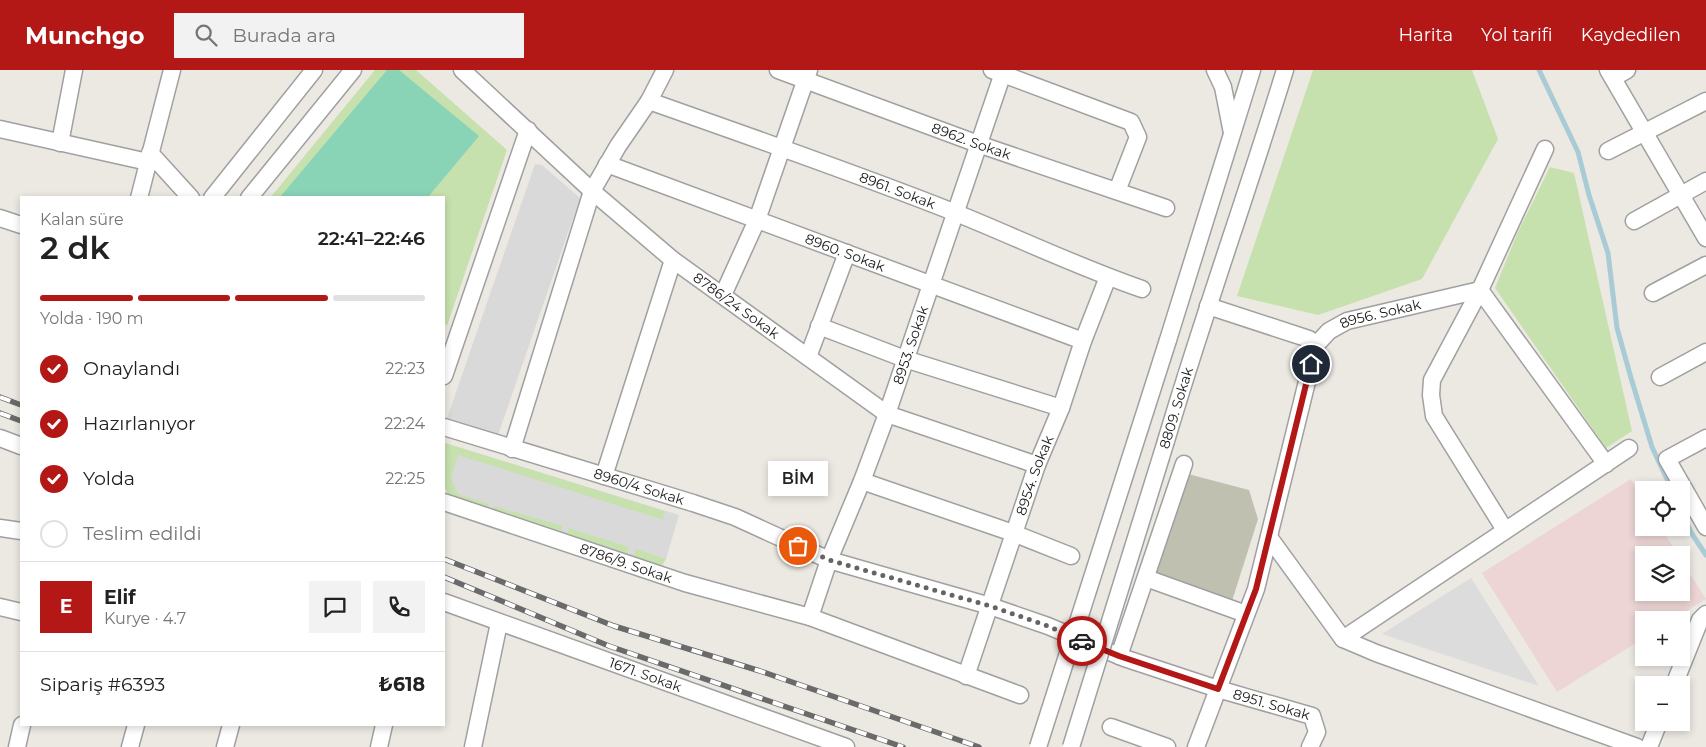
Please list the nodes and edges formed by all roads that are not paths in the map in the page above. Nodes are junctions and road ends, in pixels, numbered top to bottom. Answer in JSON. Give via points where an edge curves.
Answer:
{"nodes":[{"id":1,"x":74,"y":70,"type":"edge"},
{"id":2,"x":172,"y":70,"type":"edge"},
{"id":3,"x":314,"y":70,"type":"edge"},
{"id":4,"x":353,"y":70,"type":"edge"},
{"id":5,"x":462,"y":70,"type":"edge"},
{"id":6,"x":665,"y":70,"type":"edge"},
{"id":7,"x":778,"y":70,"type":"edge"},
{"id":8,"x":1215,"y":70,"type":"edge"},
{"id":9,"x":1252,"y":70,"type":"edge"},
{"id":10,"x":1286,"y":70,"type":"edge"},
{"id":11,"x":1627,"y":70,"type":"edge"},
{"id":12,"x":999,"y":71,"type":"edge"},
{"id":13,"x":1610,"y":74,"type":"edge"},
{"id":14,"x":808,"y":75,"type":"edge"},
{"id":15,"x":649,"y":101,"type":"junction"},
{"id":16,"x":1706,"y":101,"type":"edge"},
{"id":17,"x":0,"y":129,"type":"edge"},
{"id":18,"x":528,"y":130,"type":"junction"},
{"id":19,"x":1645,"y":133,"type":"junction"},
{"id":20,"x":1232,"y":135,"type":"junction"},
{"id":21,"x":60,"y":143,"type":"junction"},
{"id":22,"x":978,"y":144,"type":"junction"},
{"id":23,"x":781,"y":148,"type":"junction"},
{"id":24,"x":1545,"y":149,"type":"dead end"},
{"id":25,"x":1608,"y":151,"type":"dead end"},
{"id":26,"x":149,"y":158,"type":"junction"},
{"id":27,"x":607,"y":164,"type":"junction"},
{"id":28,"x":1706,"y":181,"type":"edge"},
{"id":29,"x":592,"y":191,"type":"junction"},
{"id":30,"x":1117,"y":192,"type":"junction"},
{"id":31,"x":1680,"y":194,"type":"junction"},
{"id":32,"x":140,"y":196,"type":"edge"},
{"id":33,"x":188,"y":196,"type":"edge"},
{"id":34,"x":214,"y":196,"type":"edge"},
{"id":35,"x":250,"y":196,"type":"edge"},
{"id":36,"x":1166,"y":208,"type":"dead end"},
{"id":37,"x":956,"y":213,"type":"junction"},
{"id":38,"x":0,"y":218,"type":"edge"},
{"id":39,"x":757,"y":220,"type":"junction"},
{"id":40,"x":1634,"y":221,"type":"dead end"},
{"id":41,"x":20,"y":226,"type":"edge"},
{"id":42,"x":1706,"y":238,"type":"edge"},
{"id":43,"x":847,"y":253,"type":"junction"},
{"id":44,"x":673,"y":260,"type":"junction"},
{"id":45,"x":1706,"y":265,"type":"edge"},
{"id":46,"x":1108,"y":277,"type":"junction"},
{"id":47,"x":932,"y":284,"type":"junction"},
{"id":48,"x":1142,"y":289,"type":"dead end"},
{"id":49,"x":1480,"y":290,"type":"junction"},
{"id":50,"x":1653,"y":293,"type":"dead end"},
{"id":51,"x":723,"y":295,"type":"junction"},
{"id":52,"x":1208,"y":306,"type":"junction"},
{"id":53,"x":819,"y":326,"type":"junction"},
{"id":54,"x":1083,"y":341,"type":"junction"},
{"id":55,"x":1316,"y":345,"type":"junction"},
{"id":56,"x":1706,"y":352,"type":"edge"},
{"id":57,"x":808,"y":357,"type":"junction"},
{"id":58,"x":905,"y":359,"type":"junction"},
{"id":59,"x":445,"y":373,"type":"edge"},
{"id":60,"x":1660,"y":376,"type":"dead end"},
{"id":61,"x":1061,"y":408,"type":"junction"},
{"id":62,"x":887,"y":414,"type":"junction"},
{"id":63,"x":445,"y":427,"type":"edge"},
{"id":64,"x":0,"y":438,"type":"edge"},
{"id":65,"x":1706,"y":438,"type":"edge"},
{"id":66,"x":20,"y":446,"type":"edge"},
{"id":67,"x":1629,"y":448,"type":"dead end"},
{"id":68,"x":512,"y":449,"type":"junction"},
{"id":69,"x":1184,"y":464,"type":"dead end"},
{"id":70,"x":1606,"y":464,"type":"junction"},
{"id":71,"x":1037,"y":465,"type":"junction"},
{"id":72,"x":604,"y":476,"type":"junction"},
{"id":73,"x":862,"y":481,"type":"junction"},
{"id":74,"x":445,"y":502,"type":"edge"},
{"id":75,"x":1705,"y":523,"type":"edge"},
{"id":76,"x":0,"y":528,"type":"edge"},
{"id":77,"x":1505,"y":530,"type":"junction"},
{"id":78,"x":20,"y":531,"type":"edge"},
{"id":79,"x":1013,"y":534,"type":"junction"},
{"id":80,"x":1269,"y":536,"type":"junction"},
{"id":81,"x":1071,"y":556,"type":"dead end"},
{"id":82,"x":829,"y":560,"type":"junction"},
{"id":83,"x":1146,"y":578,"type":"junction"},
{"id":84,"x":445,"y":602,"type":"edge"},
{"id":85,"x":990,"y":606,"type":"junction"},
{"id":86,"x":0,"y":607,"type":"edge"},
{"id":87,"x":20,"y":612,"type":"edge"},
{"id":88,"x":1246,"y":614,"type":"junction"},
{"id":89,"x":1706,"y":614,"type":"edge"},
{"id":90,"x":810,"y":617,"type":"junction"},
{"id":91,"x":499,"y":623,"type":"junction"},
{"id":92,"x":1344,"y":639,"type":"junction"},
{"id":93,"x":1119,"y":656,"type":"junction"},
{"id":94,"x":966,"y":676,"type":"junction"},
{"id":95,"x":1678,"y":676,"type":"edge"},
{"id":96,"x":1218,"y":689,"type":"junction"},
{"id":97,"x":1020,"y":696,"type":"dead end"},
{"id":98,"x":22,"y":726,"type":"edge"},
{"id":99,"x":136,"y":726,"type":"edge"},
{"id":100,"x":231,"y":726,"type":"edge"},
{"id":101,"x":384,"y":726,"type":"edge"},
{"id":102,"x":1111,"y":727,"type":"dead end"},
{"id":103,"x":1655,"y":731,"type":"edge"},
{"id":104,"x":17,"y":747,"type":"edge"},
{"id":105,"x":130,"y":747,"type":"edge"},
{"id":106,"x":225,"y":747,"type":"edge"},
{"id":107,"x":379,"y":747,"type":"edge"},
{"id":108,"x":473,"y":747,"type":"edge"},
{"id":109,"x":846,"y":747,"type":"edge"},
{"id":110,"x":1038,"y":747,"type":"edge"},
{"id":111,"x":1071,"y":747,"type":"edge"},
{"id":112,"x":1167,"y":747,"type":"edge"},
{"id":113,"x":1196,"y":747,"type":"edge"},
{"id":114,"x":1310,"y":747,"type":"edge"},
{"id":115,"x":1637,"y":747,"type":"edge"},
{"id":116,"x":1649,"y":747,"type":"edge"}],
"edges":[{"from":1,"to":21,"type":"street"},
{"from":2,"to":26,"type":"street"},
{"from":3,"to":34,"type":"street"},
{"from":4,"to":35,"type":"street"},
{"from":5,"to":18,"type":"street"},
{"from":6,"to":15,"type":"street"},
{"from":7,"to":14,"type":"street","name":"8962. Sokak"},
{"from":8,"to":20,"type":"street","via":[[1223,87]]},
{"from":9,"to":20,"type":"street","name":"8809. Sokak"},
{"from":10,"to":52,"type":"street","name":"8809. Sokak"},
{"from":11,"to":13,"type":"street"},
{"from":12,"to":22,"type":"street","name":"8953. Sokak"},
{"from":12,"to":30,"type":"street","via":[[1131,122],[1138,137]]},
{"from":13,"to":19,"type":"street"},
{"from":14,"to":22,"type":"street","name":"8962. Sokak"},
{"from":14,"to":23,"type":"street"},
{"from":15,"to":23,"type":"street","name":"8961. Sokak"},
{"from":15,"to":27,"type":"street"},
{"from":16,"to":19,"type":"street"},
{"from":17,"to":21,"type":"street"},
{"from":18,"to":29,"type":"street"},
{"from":18,"to":59,"type":"street"},
{"from":19,"to":25,"type":"street"},
{"from":19,"to":31,"type":"street"},
{"from":20,"to":110,"type":"street","name":"8809. Sokak","bridge":true},
{"from":21,"to":26,"type":"street"},
{"from":22,"to":30,"type":"street","name":"8962. Sokak"},
{"from":22,"to":37,"type":"street","name":"8953. Sokak"},
{"from":23,"to":37,"type":"street","name":"8961. Sokak"},
{"from":23,"to":39,"type":"street"},
{"from":24,"to":49,"type":"street"},
{"from":26,"to":32,"type":"street"},
{"from":26,"to":33,"type":"street"},
{"from":27,"to":29,"type":"street"},
{"from":27,"to":39,"type":"street","name":"8960. Sokak"},
{"from":28,"to":31,"type":"street"},
{"from":29,"to":44,"type":"street","name":"8786/24 Sokak"},
{"from":29,"to":68,"type":"street"},
{"from":30,"to":36,"type":"street","name":"8962. Sokak"},
{"from":31,"to":40,"type":"street"},
{"from":31,"to":42,"type":"street"},
{"from":37,"to":46,"type":"street","name":"8961. Sokak"},
{"from":37,"to":47,"type":"street","name":"8953. Sokak"},
{"from":38,"to":41,"type":"street"},
{"from":39,"to":43,"type":"street","name":"8960. Sokak"},
{"from":39,"to":51,"type":"street"},
{"from":43,"to":47,"type":"street","name":"8960. Sokak"},
{"from":43,"to":53,"type":"street"},
{"from":44,"to":51,"type":"street","name":"8786/24 Sokak"},
{"from":44,"to":72,"type":"street"},
{"from":45,"to":50,"type":"street"},
{"from":46,"to":48,"type":"street","name":"8961. Sokak"},
{"from":46,"to":54,"type":"street","name":"8954. Sokak"},
{"from":47,"to":54,"type":"street","name":"8960. Sokak"},
{"from":47,"to":58,"type":"street","name":"8953. Sokak"},
{"from":49,"to":55,"type":"street","name":"8956. Sokak","via":[[1347,321],[1329,331]]},
{"from":49,"to":70,"type":"street"},
{"from":49,"to":77,"type":"street","via":[[1432,380],[1431,395],[1434,416]]},
{"from":51,"to":57,"type":"street","name":"8786/24 Sokak"},
{"from":52,"to":55,"type":"street","via":[[1309,339]]},
{"from":52,"to":111,"type":"street","name":"8809. Sokak","bridge":true},
{"from":53,"to":57,"type":"street"},
{"from":53,"to":58,"type":"street"},
{"from":54,"to":61,"type":"street","name":"8954. Sokak"},
{"from":55,"to":80,"type":"street"},
{"from":56,"to":60,"type":"street"},
{"from":57,"to":62,"type":"street","name":"8786/24 Sokak"},
{"from":58,"to":61,"type":"street"},
{"from":58,"to":62,"type":"street","name":"8953. Sokak"},
{"from":61,"to":71,"type":"street","name":"8954. Sokak"},
{"from":62,"to":71,"type":"street","name":"8786/24 Sokak"},
{"from":62,"to":73,"type":"street","name":"8953. Sokak"},
{"from":63,"to":68,"type":"street","name":"8960/4 Sokak"},
{"from":64,"to":66,"type":"street"},
{"from":65,"to":75,"type":"street","via":[[1667,459]]},
{"from":67,"to":70,"type":"street"},
{"from":68,"to":72,"type":"street","name":"8960/4 Sokak"},
{"from":69,"to":83,"type":"street"},
{"from":70,"to":77,"type":"street"},
{"from":71,"to":79,"type":"street","name":"8954. Sokak"},
{"from":72,"to":82,"type":"street","name":"8960/4 Sokak","via":[[735,518]]},
{"from":73,"to":79,"type":"street"},
{"from":73,"to":82,"type":"street","name":"8953. Sokak"},
{"from":74,"to":90,"type":"street","name":"8786/9. Sokak","via":[[685,583]]},
{"from":76,"to":78,"type":"street"},
{"from":77,"to":92,"type":"street"},
{"from":79,"to":81,"type":"street"},
{"from":79,"to":85,"type":"street","name":"8954. Sokak"},
{"from":80,"to":88,"type":"street","via":[[1256,589]]},
{"from":80,"to":92,"type":"street"},
{"from":82,"to":85,"type":"street","name":"8951. Sokak"},
{"from":82,"to":90,"type":"street","name":"8953. Sokak"},
{"from":83,"to":88,"type":"street"},
{"from":83,"to":93,"type":"street"},
{"from":84,"to":91,"type":"street","name":"1671. Sokak"},
{"from":85,"to":93,"type":"street","name":"8951. Sokak"},
{"from":85,"to":94,"type":"street","name":"8954. Sokak"},
{"from":86,"to":87,"type":"street"},
{"from":88,"to":96,"type":"street"},
{"from":89,"to":95,"type":"street","via":[[1700,620]]},
{"from":90,"to":94,"type":"street","name":"8786/9. Sokak"},
{"from":91,"to":108,"type":"street"},
{"from":91,"to":109,"type":"street","name":"1671. Sokak"},
{"from":92,"to":115,"type":"street"},
{"from":93,"to":96,"type":"street","name":"8951. Sokak"},
{"from":94,"to":97,"type":"street","name":"8786/9. Sokak"},
{"from":96,"to":113,"type":"street"},
{"from":96,"to":114,"type":"street","name":"8951. Sokak","via":[[1312,716],[1317,732]]},
{"from":98,"to":104,"type":"street"},
{"from":99,"to":105,"type":"street"},
{"from":100,"to":106,"type":"street"},
{"from":101,"to":107,"type":"street"},
{"from":102,"to":112,"type":"street"},
{"from":103,"to":116,"type":"street"}]}
